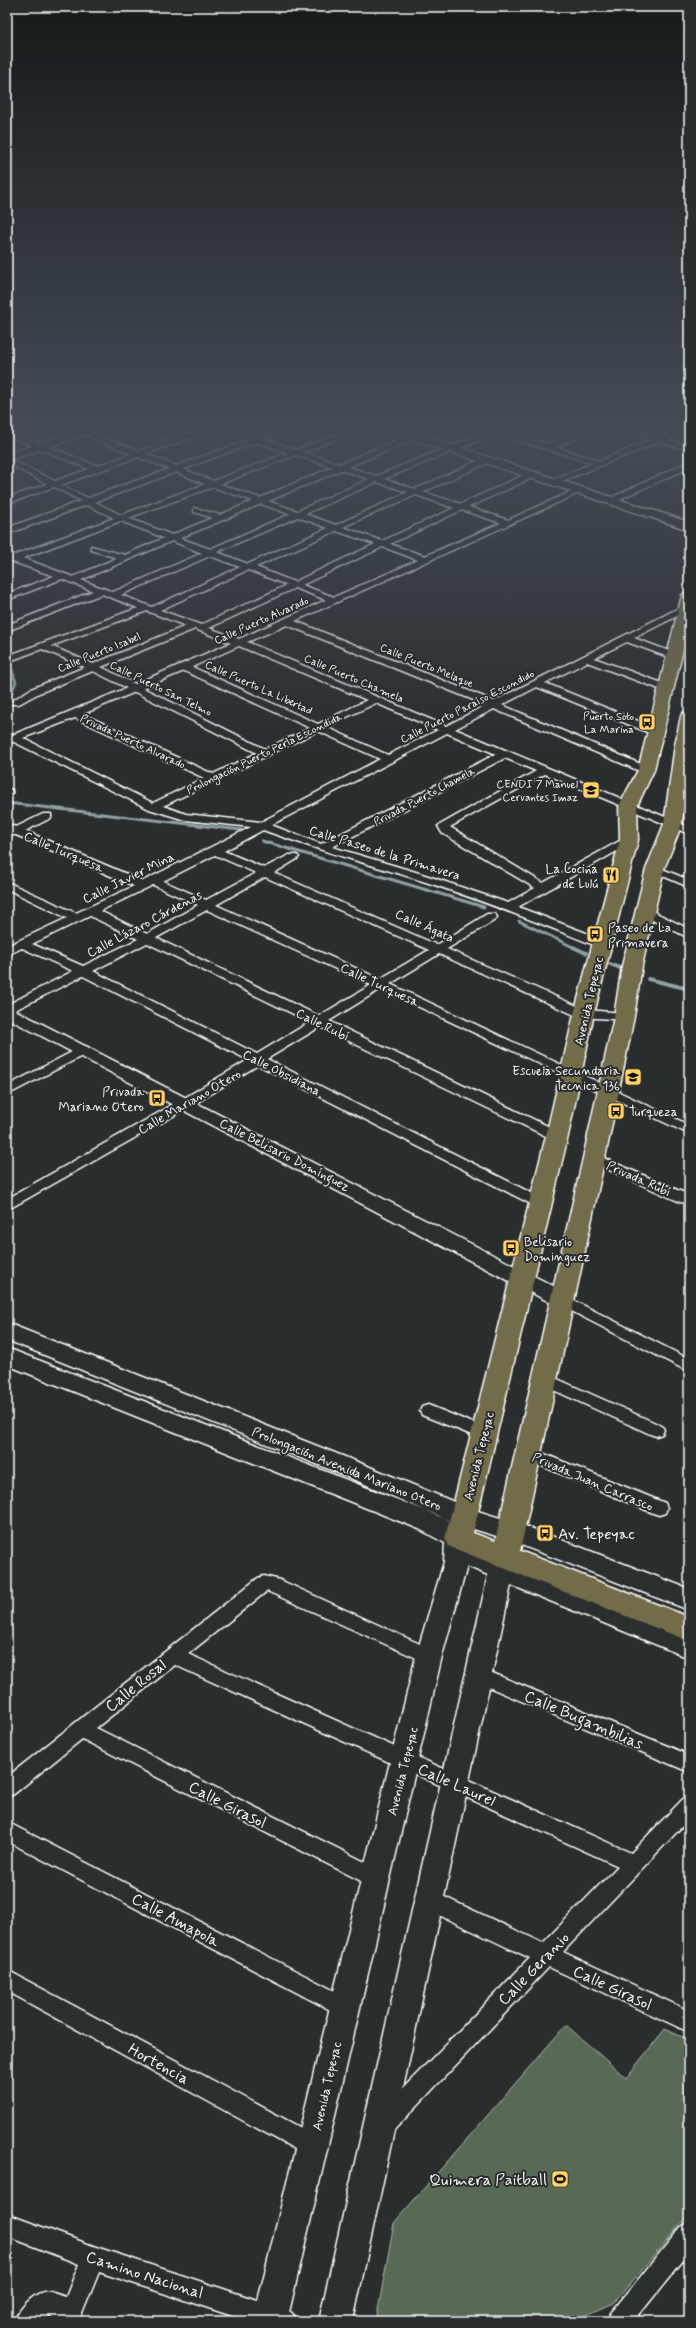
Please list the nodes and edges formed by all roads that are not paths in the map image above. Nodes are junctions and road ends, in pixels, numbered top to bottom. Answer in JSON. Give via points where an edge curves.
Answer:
{"nodes":[{"id":1,"x":77,"y":535,"type":"edge"},
{"id":2,"x":164,"y":535,"type":"edge"},
{"id":3,"x":181,"y":535,"type":"edge"},
{"id":4,"x":250,"y":535,"type":"edge"},
{"id":5,"x":321,"y":535,"type":"edge"},
{"id":6,"x":353,"y":535,"type":"edge"},
{"id":7,"x":403,"y":535,"type":"edge"},
{"id":8,"x":482,"y":535,"type":"edge"},
{"id":9,"x":173,"y":538,"type":"junction"},
{"id":10,"x":382,"y":545,"type":"junction"},
{"id":11,"x":94,"y":548,"type":"dead end"},
{"id":12,"x":211,"y":552,"type":"junction"},
{"id":13,"x":10,"y":558,"type":"edge"},
{"id":14,"x":125,"y":558,"type":"junction"},
{"id":15,"x":424,"y":559,"type":"junction"},
{"id":16,"x":251,"y":567,"type":"junction"},
{"id":17,"x":61,"y":576,"type":"junction"},
{"id":18,"x":73,"y":580,"type":"junction"},
{"id":19,"x":296,"y":585,"type":"junction"},
{"id":20,"x":101,"y":592,"type":"junction"},
{"id":21,"x":7,"y":596,"type":"edge"},
{"id":22,"x":111,"y":596,"type":"junction"},
{"id":23,"x":334,"y":600,"type":"junction"},
{"id":24,"x":688,"y":601,"type":"edge"},
{"id":25,"x":149,"y":609,"type":"junction"},
{"id":26,"x":287,"y":621,"type":"junction"},
{"id":27,"x":198,"y":627,"type":"junction"},
{"id":28,"x":7,"y":628,"type":"edge"},
{"id":29,"x":685,"y":629,"type":"edge"},
{"id":30,"x":626,"y":638,"type":"junction"},
{"id":31,"x":240,"y":643,"type":"junction"},
{"id":32,"x":45,"y":647,"type":"junction"},
{"id":33,"x":674,"y":656,"type":"junction"},
{"id":34,"x":7,"y":659,"type":"edge"},
{"id":35,"x":587,"y":659,"type":"junction"},
{"id":36,"x":93,"y":667,"type":"junction"},
{"id":37,"x":184,"y":667,"type":"junction"},
{"id":38,"x":538,"y":684,"type":"junction"},
{"id":39,"x":134,"y":688,"type":"junction"},
{"id":40,"x":666,"y":688,"type":"junction"},
{"id":41,"x":375,"y":700,"type":"junction"},
{"id":42,"x":15,"y":702,"type":"dead end"},
{"id":43,"x":496,"y":706,"type":"junction"},
{"id":44,"x":75,"y":714,"type":"junction"},
{"id":45,"x":689,"y":716,"type":"edge"},
{"id":46,"x":318,"y":727,"type":"junction"},
{"id":47,"x":446,"y":730,"type":"junction"},
{"id":48,"x":656,"y":732,"type":"junction"},
{"id":49,"x":11,"y":739,"type":"edge"},
{"id":50,"x":686,"y":744,"type":"edge"},
{"id":51,"x":266,"y":753,"type":"junction"},
{"id":52,"x":504,"y":754,"type":"junction"},
{"id":53,"x":388,"y":759,"type":"junction"},
{"id":54,"x":646,"y":770,"type":"junction"},
{"id":55,"x":543,"y":771,"type":"junction"},
{"id":56,"x":212,"y":778,"type":"junction"},
{"id":57,"x":628,"y":806,"type":"junction"},
{"id":58,"x":153,"y":807,"type":"junction"},
{"id":59,"x":47,"y":816,"type":"dead end"},
{"id":60,"x":673,"y":824,"type":"junction"},
{"id":61,"x":260,"y":826,"type":"junction"},
{"id":62,"x":10,"y":831,"type":"edge"},
{"id":63,"x":689,"y":831,"type":"edge"},
{"id":64,"x":629,"y":840,"type":"junction"},
{"id":65,"x":322,"y":848,"type":"junction"},
{"id":66,"x":216,"y":851,"type":"junction"},
{"id":67,"x":293,"y":857,"type":"dead end"},
{"id":68,"x":655,"y":869,"type":"junction"},
{"id":69,"x":268,"y":873,"type":"junction"},
{"id":70,"x":147,"y":882,"type":"junction"},
{"id":71,"x":689,"y":884,"type":"edge"},
{"id":72,"x":7,"y":885,"type":"edge"},
{"id":73,"x":542,"y":887,"type":"junction"},
{"id":74,"x":207,"y":905,"type":"junction"},
{"id":75,"x":509,"y":907,"type":"junction"},
{"id":76,"x":90,"y":911,"type":"junction"},
{"id":77,"x":646,"y":912,"type":"junction"},
{"id":78,"x":75,"y":917,"type":"junction"},
{"id":79,"x":491,"y":918,"type":"dead end"},
{"id":80,"x":689,"y":934,"type":"edge"},
{"id":81,"x":146,"y":939,"type":"junction"},
{"id":82,"x":22,"y":944,"type":"junction"},
{"id":83,"x":603,"y":944,"type":"junction"},
{"id":84,"x":440,"y":948,"type":"junction"},
{"id":85,"x":7,"y":951,"type":"edge"},
{"id":86,"x":83,"y":971,"type":"junction"},
{"id":87,"x":380,"y":984,"type":"junction"},
{"id":88,"x":7,"y":1011,"type":"edge"},
{"id":89,"x":584,"y":1014,"type":"junction"},
{"id":90,"x":624,"y":1017,"type":"junction"},
{"id":91,"x":319,"y":1022,"type":"junction"},
{"id":92,"x":83,"y":1050,"type":"junction"},
{"id":93,"x":258,"y":1060,"type":"junction"},
{"id":94,"x":571,"y":1074,"type":"junction"},
{"id":95,"x":7,"y":1091,"type":"edge"},
{"id":96,"x":606,"y":1091,"type":"junction"},
{"id":97,"x":186,"y":1103,"type":"junction"},
{"id":98,"x":689,"y":1130,"type":"edge"},
{"id":99,"x":557,"y":1136,"type":"junction"},
{"id":100,"x":594,"y":1158,"type":"junction"},
{"id":101,"x":685,"y":1199,"type":"dead end"},
{"id":102,"x":540,"y":1203,"type":"junction"},
{"id":103,"x":7,"y":1205,"type":"edge"},
{"id":104,"x":522,"y":1278,"type":"junction"},
{"id":105,"x":561,"y":1299,"type":"junction"},
{"id":106,"x":7,"y":1331,"type":"edge"},
{"id":107,"x":7,"y":1356,"type":"edge"},
{"id":108,"x":689,"y":1366,"type":"edge"},
{"id":109,"x":544,"y":1379,"type":"junction"},
{"id":110,"x":428,"y":1411,"type":"dead end"},
{"id":111,"x":656,"y":1430,"type":"dead end"},
{"id":112,"x":484,"y":1434,"type":"junction"},
{"id":113,"x":527,"y":1453,"type":"junction"},
{"id":114,"x":659,"y":1508,"type":"dead end"},
{"id":115,"x":460,"y":1533,"type":"junction"},
{"id":116,"x":506,"y":1550,"type":"junction"},
{"id":117,"x":689,"y":1600,"type":"edge"},
{"id":118,"x":689,"y":1614,"type":"edge"},
{"id":119,"x":689,"y":1629,"type":"edge"},
{"id":120,"x":689,"y":1647,"type":"edge"},
{"id":121,"x":172,"y":1655,"type":"junction"},
{"id":122,"x":429,"y":1656,"type":"junction"},
{"id":123,"x":478,"y":1675,"type":"junction"},
{"id":124,"x":80,"y":1729,"type":"junction"},
{"id":125,"x":404,"y":1760,"type":"junction"},
{"id":126,"x":689,"y":1764,"type":"edge"},
{"id":127,"x":455,"y":1783,"type":"junction"},
{"id":128,"x":7,"y":1788,"type":"edge"},
{"id":129,"x":689,"y":1806,"type":"edge"},
{"id":130,"x":7,"y":1831,"type":"edge"},
{"id":131,"x":633,"y":1863,"type":"junction"},
{"id":132,"x":376,"y":1878,"type":"junction"},
{"id":133,"x":429,"y":1900,"type":"junction"},
{"id":134,"x":546,"y":1955,"type":"junction"},
{"id":135,"x":7,"y":1980,"type":"edge"},
{"id":136,"x":345,"y":2007,"type":"junction"},
{"id":137,"x":689,"y":2022,"type":"edge"},
{"id":138,"x":378,"y":2131,"type":"junction"},
{"id":139,"x":312,"y":2146,"type":"junction"},
{"id":140,"x":7,"y":2225,"type":"edge"},
{"id":141,"x":689,"y":2234,"type":"edge"},
{"id":142,"x":93,"y":2258,"type":"junction"},
{"id":143,"x":67,"y":2316,"type":"edge"},
{"id":144,"x":275,"y":2319,"type":"edge"},
{"id":145,"x":26,"y":2321,"type":"edge"},
{"id":146,"x":336,"y":2321,"type":"edge"},
{"id":147,"x":619,"y":2321,"type":"edge"}],
"edges":[{"from":1,"to":13,"type":"street"},
{"from":2,"to":9,"type":"street"},
{"from":3,"to":9,"type":"street"},
{"from":4,"to":12,"type":"street"},
{"from":5,"to":16,"type":"street"},
{"from":6,"to":10,"type":"street"},
{"from":7,"to":10,"type":"street","name":"Calle Puerto Isabel"},
{"from":8,"to":15,"type":"street","name":"Calle Puerto Alvarado"},
{"from":9,"to":12,"type":"street"},
{"from":9,"to":14,"type":"street"},
{"from":10,"to":15,"type":"street"},
{"from":10,"to":19,"type":"street","name":"Calle Puerto Isabel"},
{"from":11,"to":14,"type":"street"},
{"from":12,"to":16,"type":"street"},
{"from":12,"to":22,"type":"street"},
{"from":13,"to":17,"type":"street","name":"Calle Puerto Chamela"},
{"from":14,"to":18,"type":"street"},
{"from":15,"to":23,"type":"street","name":"Calle Puerto Alvarado"},
{"from":16,"to":19,"type":"street"},
{"from":16,"to":25,"type":"street"},
{"from":17,"to":18,"type":"street","name":"Calle Puerto Chamela"},
{"from":17,"to":21,"type":"street"},
{"from":18,"to":20,"type":"street","name":"Calle Puerto Chamela"},
{"from":19,"to":23,"type":"street"},
{"from":19,"to":27,"type":"street","name":"Calle Puerto Isabel"},
{"from":20,"to":22,"type":"street","name":"Calle Puerto Chamela"},
{"from":20,"to":28,"type":"street"},
{"from":22,"to":25,"type":"street","name":"Calle Puerto Chamela"},
{"from":23,"to":26,"type":"street","name":"Calle Puerto Alvarado"},
{"from":24,"to":29,"type":"main road","name":"Avenida Tepeyac"},
{"from":24,"to":30,"type":"street","name":"Calle Puerto Paraíso Escondido"},
{"from":25,"to":27,"type":"street","name":"Calle Puerto Chamela"},
{"from":25,"to":32,"type":"street"},
{"from":26,"to":31,"type":"street","name":"Calle Puerto Alvarado"},
{"from":26,"to":43,"type":"street","name":"Calle Puerto Melaque"},
{"from":27,"to":31,"type":"street","name":"Calle Puerto Chamela"},
{"from":27,"to":36,"type":"street","name":"Calle Puerto Isabel"},
{"from":29,"to":33,"type":"main road","name":"Avenida Tepeyac"},
{"from":30,"to":33,"type":"street"},
{"from":30,"to":35,"type":"street","name":"Calle Puerto Paraíso Escondido"},
{"from":31,"to":37,"type":"street","name":"Calle Puerto Alvarado"},
{"from":31,"to":41,"type":"street","name":"Calle Puerto Chamela"},
{"from":32,"to":34,"type":"street"},
{"from":32,"to":36,"type":"street","name":"Calle Puerto San Telmo"},
{"from":33,"to":40,"type":"main road","name":"Avenida Tepeyac"},
{"from":35,"to":38,"type":"street","name":"Calle Puerto Paraíso Escondido"},
{"from":35,"to":40,"type":"street"},
{"from":36,"to":39,"type":"street","name":"Calle Puerto San Telmo"},
{"from":36,"to":42,"type":"street","name":"Calle Puerto Isabel"},
{"from":37,"to":39,"type":"street","name":"Calle Puerto Alvarado"},
{"from":37,"to":46,"type":"street","name":"Calle Puerto La Libertad"},
{"from":38,"to":43,"type":"street","name":"Calle Puerto Paraíso Escondido"},
{"from":38,"to":48,"type":"street"},
{"from":39,"to":44,"type":"street","name":"Calle Puerto Alvarado"},
{"from":39,"to":51,"type":"street","name":"Calle Puerto San Telmo"},
{"from":40,"to":48,"type":"main road","name":"Avenida Tepeyac"},
{"from":41,"to":46,"type":"street","name":"Prolongación Puerto Perla Escondida"},
{"from":41,"to":47,"type":"street","name":"Calle Puerto Chamela"},
{"from":43,"to":47,"type":"street","name":"Calle Puerto Paraíso Escondido"},
{"from":43,"to":54,"type":"street","name":"Calle Puerto Melaque"},
{"from":44,"to":49,"type":"street","name":"Calle Puerto Alvarado"},
{"from":44,"to":56,"type":"street","name":"Privada Puerto Alvarado"},
{"from":45,"to":50,"type":"main road"},
{"from":46,"to":51,"type":"street","name":"Prolongación Puerto Perla Escondida"},
{"from":46,"to":53,"type":"street","name":"Calle Puerto La Libertad"},
{"from":47,"to":52,"type":"street","name":"Calle Puerto Chamela"},
{"from":47,"to":53,"type":"street","name":"Calle Puerto Paraíso Escondido"},
{"from":48,"to":54,"type":"main road","name":"Avenida Tepeyac"},
{"from":49,"to":58,"type":"street","name":"Calle Paseo de la Primavera"},
{"from":50,"to":60,"type":"main road"},
{"from":51,"to":56,"type":"street","name":"Prolongación Puerto Perla Escondida"},
{"from":52,"to":55,"type":"street","name":"Calle Puerto Chamela"},
{"from":52,"to":65,"type":"street","name":"Privada Puerto Chamela"},
{"from":53,"to":61,"type":"street","name":"Calle Puerto Paraíso Escondido"},
{"from":54,"to":57,"type":"main road","name":"Avenida Tepeyac"},
{"from":55,"to":57,"type":"street","name":"Calle Puerto Chamela"},
{"from":55,"to":73,"type":"street","via":[[444,826],[446,830]]},
{"from":56,"to":58,"type":"street","name":"Prolongación Puerto Perla Escondida"},
{"from":57,"to":60,"type":"street","name":"Calle Puerto Chamela"},
{"from":57,"to":64,"type":"main road","name":"Avenida Tepeyac"},
{"from":58,"to":61,"type":"street","name":"Calle Paseo de la Primavera","via":[[185,817]]},
{"from":59,"to":62,"type":"street"},
{"from":60,"to":63,"type":"street","name":"Calle Puerto Chamela"},
{"from":60,"to":68,"type":"main road"},
{"from":61,"to":65,"type":"street","name":"Calle Paseo de la Primavera"},
{"from":61,"to":66,"type":"street","name":"Calle Javier Mina"},
{"from":62,"to":70,"type":"street","name":"Calle Turquesa"},
{"from":64,"to":73,"type":"street"},
{"from":64,"to":83,"type":"main road","name":"Avenida Tepeyac"},
{"from":65,"to":75,"type":"street","name":"Calle Paseo de la Primavera","via":[[415,875]]},
{"from":66,"to":69,"type":"street","name":"Calle Ágata"},
{"from":66,"to":70,"type":"street","name":"Calle Javier Mina"},
{"from":67,"to":69,"type":"street","name":"Calle Lázaro Cárdenas"},
{"from":68,"to":71,"type":"street"},
{"from":68,"to":77,"type":"main road"},
{"from":69,"to":74,"type":"street","name":"Calle Lázaro Cárdenas"},
{"from":69,"to":84,"type":"street","name":"Calle Ágata"},
{"from":70,"to":74,"type":"street","name":"Calle Turquesa"},
{"from":70,"to":76,"type":"street","name":"Calle Javier Mina"},
{"from":72,"to":78,"type":"street"},
{"from":73,"to":75,"type":"street"},
{"from":74,"to":81,"type":"street","name":"Calle Lázaro Cárdenas"},
{"from":74,"to":87,"type":"street","name":"Calle Turquesa"},
{"from":75,"to":83,"type":"street","name":"Calle Paseo de la Primavera"},
{"from":76,"to":78,"type":"street","name":"Calle Javier Mina"},
{"from":76,"to":81,"type":"street","name":"Calle Rubí"},
{"from":77,"to":80,"type":"street"},
{"from":77,"to":90,"type":"main road","via":[[632,966]]},
{"from":78,"to":82,"type":"street","name":"Calle Javier Mina"},
{"from":79,"to":84,"type":"street","name":"Calle Mariano Otero"},
{"from":81,"to":86,"type":"street","name":"Calle Lázaro Cárdenas"},
{"from":81,"to":91,"type":"street","name":"Calle Rubí"},
{"from":82,"to":85,"type":"street","name":"Calle Javier Mina"},
{"from":82,"to":86,"type":"street","name":"Calle Obsidiana"},
{"from":83,"to":89,"type":"main road","name":"Avenida Tepeyac"},
{"from":84,"to":87,"type":"street","name":"Calle Mariano Otero"},
{"from":84,"to":89,"type":"street","name":"Calle Ágata"},
{"from":86,"to":88,"type":"street","name":"Calle Lázaro Cárdenas"},
{"from":86,"to":93,"type":"street","name":"Calle Obsidiana"},
{"from":87,"to":91,"type":"street","name":"Calle Mariano Otero"},
{"from":87,"to":94,"type":"street","name":"Calle Turquesa"},
{"from":88,"to":92,"type":"street","name":"Calle Belisario Domínguez"},
{"from":89,"to":90,"type":"street","name":"Calle Ágata"},
{"from":89,"to":94,"type":"main road","name":"Avenida Tepeyac"},
{"from":90,"to":96,"type":"main road"},
{"from":91,"to":93,"type":"street","name":"Calle Mariano Otero"},
{"from":91,"to":99,"type":"street","name":"Calle Rubí"},
{"from":92,"to":95,"type":"street"},
{"from":92,"to":97,"type":"street","name":"Calle Belisario Domínguez"},
{"from":93,"to":97,"type":"street","name":"Calle Mariano Otero"},
{"from":93,"to":102,"type":"street","name":"Calle Obsidiana"},
{"from":94,"to":96,"type":"street","name":"Calle Turquesa"},
{"from":94,"to":99,"type":"main road","name":"Avenida Tepeyac"},
{"from":96,"to":98,"type":"street","name":"Calle Turquesa"},
{"from":96,"to":100,"type":"main road"},
{"from":97,"to":103,"type":"street","name":"Calle Mariano Otero"},
{"from":97,"to":104,"type":"street","name":"Calle Belisario Domínguez"},
{"from":99,"to":102,"type":"main road","name":"Avenida Tepeyac"},
{"from":100,"to":101,"type":"street","name":"Privada Rubí"},
{"from":100,"to":105,"type":"main road"},
{"from":102,"to":104,"type":"main road","name":"Avenida Tepeyac"},
{"from":104,"to":105,"type":"street","name":"Calle Belisario Domínguez"},
{"from":104,"to":112,"type":"main road","name":"Avenida Tepeyac"},
{"from":105,"to":108,"type":"street"},
{"from":105,"to":109,"type":"main road"},
{"from":106,"to":115,"type":"street","name":"Prolongación Avenida Mariano Otero","via":[[352,1469]]},
{"from":107,"to":115,"type":"street","name":"Prolongación Avenida Mariano Otero"},
{"from":109,"to":111,"type":"street"},
{"from":109,"to":113,"type":"main road"},
{"from":110,"to":112,"type":"street"},
{"from":112,"to":115,"type":"main road","name":"Avenida Tepeyac"},
{"from":113,"to":114,"type":"street","name":"Privada Juan Carrasco"},
{"from":113,"to":116,"type":"main road"},
{"from":115,"to":116,"type":"main road","name":"Prolongación Avenida Mariano Otero"},
{"from":115,"to":122,"type":"street","name":"Avenida Tepeyac"},
{"from":116,"to":117,"type":"street","name":"Prolongación Avenida Mariano Otero"},
{"from":116,"to":118,"type":"main road","name":"Prolongación Avenida Mariano Otero"},
{"from":116,"to":119,"type":"main road","name":"Prolongación Avenida Mariano Otero"},
{"from":116,"to":120,"type":"street","name":"Prolongación Avenida Mariano Otero"},
{"from":116,"to":123,"type":"street"},
{"from":121,"to":122,"type":"street","name":"Calle Rosal","via":[[264,1583],[274,1585]]},
{"from":121,"to":124,"type":"street","name":"Calle Rosal"},
{"from":121,"to":125,"type":"street","name":"Calle Laurel"},
{"from":122,"to":125,"type":"street","name":"Avenida Tepeyac"},
{"from":123,"to":126,"type":"street","name":"Calle Bugambilias"},
{"from":123,"to":127,"type":"street"},
{"from":124,"to":128,"type":"street","name":"Calle Rosal"},
{"from":124,"to":132,"type":"street","name":"Calle Girasol"},
{"from":125,"to":127,"type":"street","name":"Calle Laurel"},
{"from":125,"to":132,"type":"street","name":"Avenida Tepeyac"},
{"from":127,"to":131,"type":"street","name":"Calle Laurel"},
{"from":127,"to":133,"type":"street"},
{"from":129,"to":131,"type":"street","name":"Calle Geranio"},
{"from":130,"to":136,"type":"street","name":"Calle Amapola"},
{"from":131,"to":134,"type":"street","name":"Calle Geranio"},
{"from":132,"to":136,"type":"street","name":"Avenida Tepeyac"},
{"from":133,"to":134,"type":"street","name":"Calle Girasol"},
{"from":133,"to":138,"type":"street"},
{"from":134,"to":137,"type":"street","name":"Calle Girasol"},
{"from":134,"to":138,"type":"street","name":"Calle Geranio"},
{"from":135,"to":139,"type":"street","name":"Hortencia"},
{"from":136,"to":139,"type":"street","name":"Avenida Tepeyac"},
{"from":138,"to":146,"type":"street"},
{"from":139,"to":144,"type":"street","name":"Avenida Tepeyac"},
{"from":140,"to":142,"type":"street","name":"Camino Nacional"},
{"from":141,"to":147,"type":"street"},
{"from":142,"to":143,"type":"street"},
{"from":142,"to":144,"type":"street","name":"Camino Nacional"},
{"from":143,"to":145,"type":"street","via":[[45,2303]]}]}
